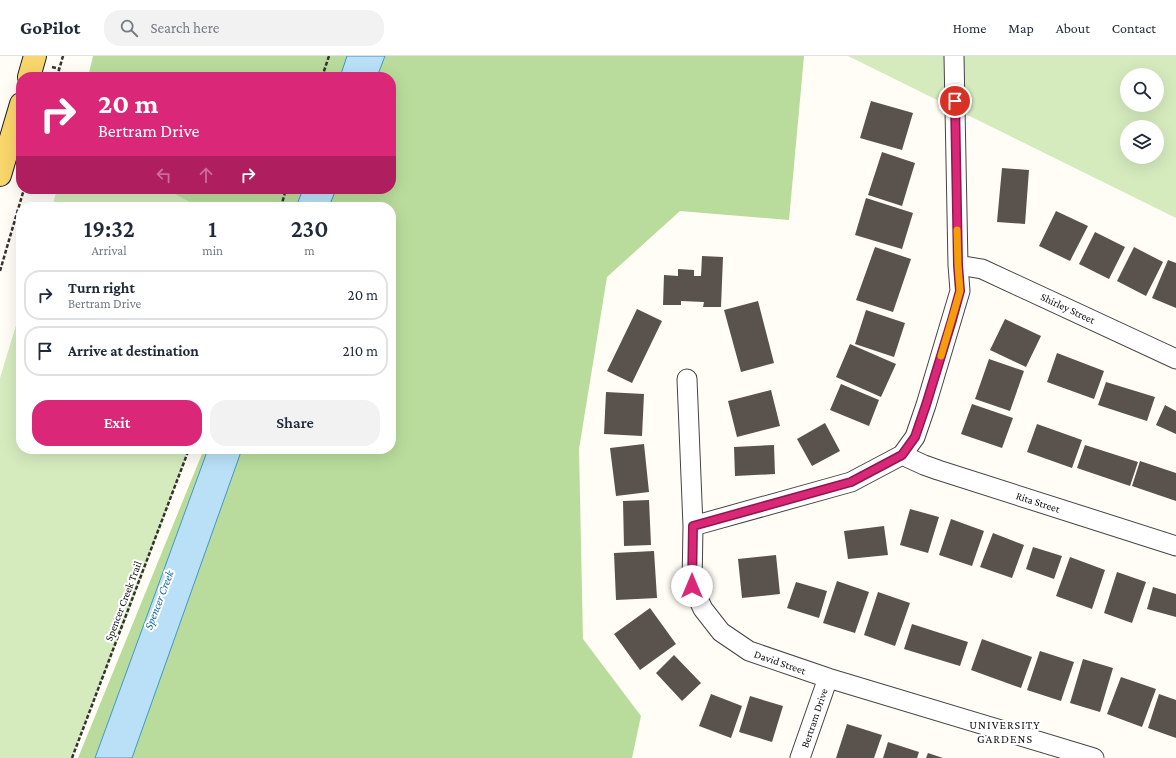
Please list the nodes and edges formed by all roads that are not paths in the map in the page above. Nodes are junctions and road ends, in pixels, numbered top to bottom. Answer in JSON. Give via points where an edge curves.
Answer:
{"nodes":[{"id":1,"x":35,"y":56,"type":"edge"},
{"id":2,"x":954,"y":56,"type":"edge"},
{"id":3,"x":30,"y":72,"type":"edge"},
{"id":4,"x":16,"y":121,"type":"edge"},
{"id":5,"x":0,"y":175,"type":"edge"},
{"id":6,"x":958,"y":265,"type":"junction"},
{"id":7,"x":1176,"y":359,"type":"edge"},
{"id":8,"x":687,"y":379,"type":"dead end"},
{"id":9,"x":902,"y":455,"type":"junction"},
{"id":10,"x":693,"y":526,"type":"junction"},
{"id":11,"x":1176,"y":546,"type":"edge"},
{"id":12,"x":828,"y":678,"type":"junction"},
{"id":13,"x":800,"y":758,"type":"edge"},
{"id":14,"x":1094,"y":758,"type":"edge"}],
"edges":[{"from":1,"to":3,"type":"main road"},
{"from":2,"to":6,"type":"street"},
{"from":4,"to":5,"type":"main road"},
{"from":6,"to":7,"type":"street","name":"Shirley Street","via":[[982,269]]},
{"from":6,"to":9,"type":"street","via":[[960,291],[949,329],[915,437]]},
{"from":8,"to":10,"type":"street","name":"David Street"},
{"from":9,"to":10,"type":"street","via":[[851,482]]},
{"from":9,"to":11,"type":"street","name":"Rita Street","via":[[938,470]]},
{"from":10,"to":12,"type":"street","name":"David Street","via":[[692,586],[703,609],[721,632],[749,650]]},
{"from":12,"to":13,"type":"street","name":"Bertram Drive"},
{"from":12,"to":14,"type":"street","name":"David Street"}]}
